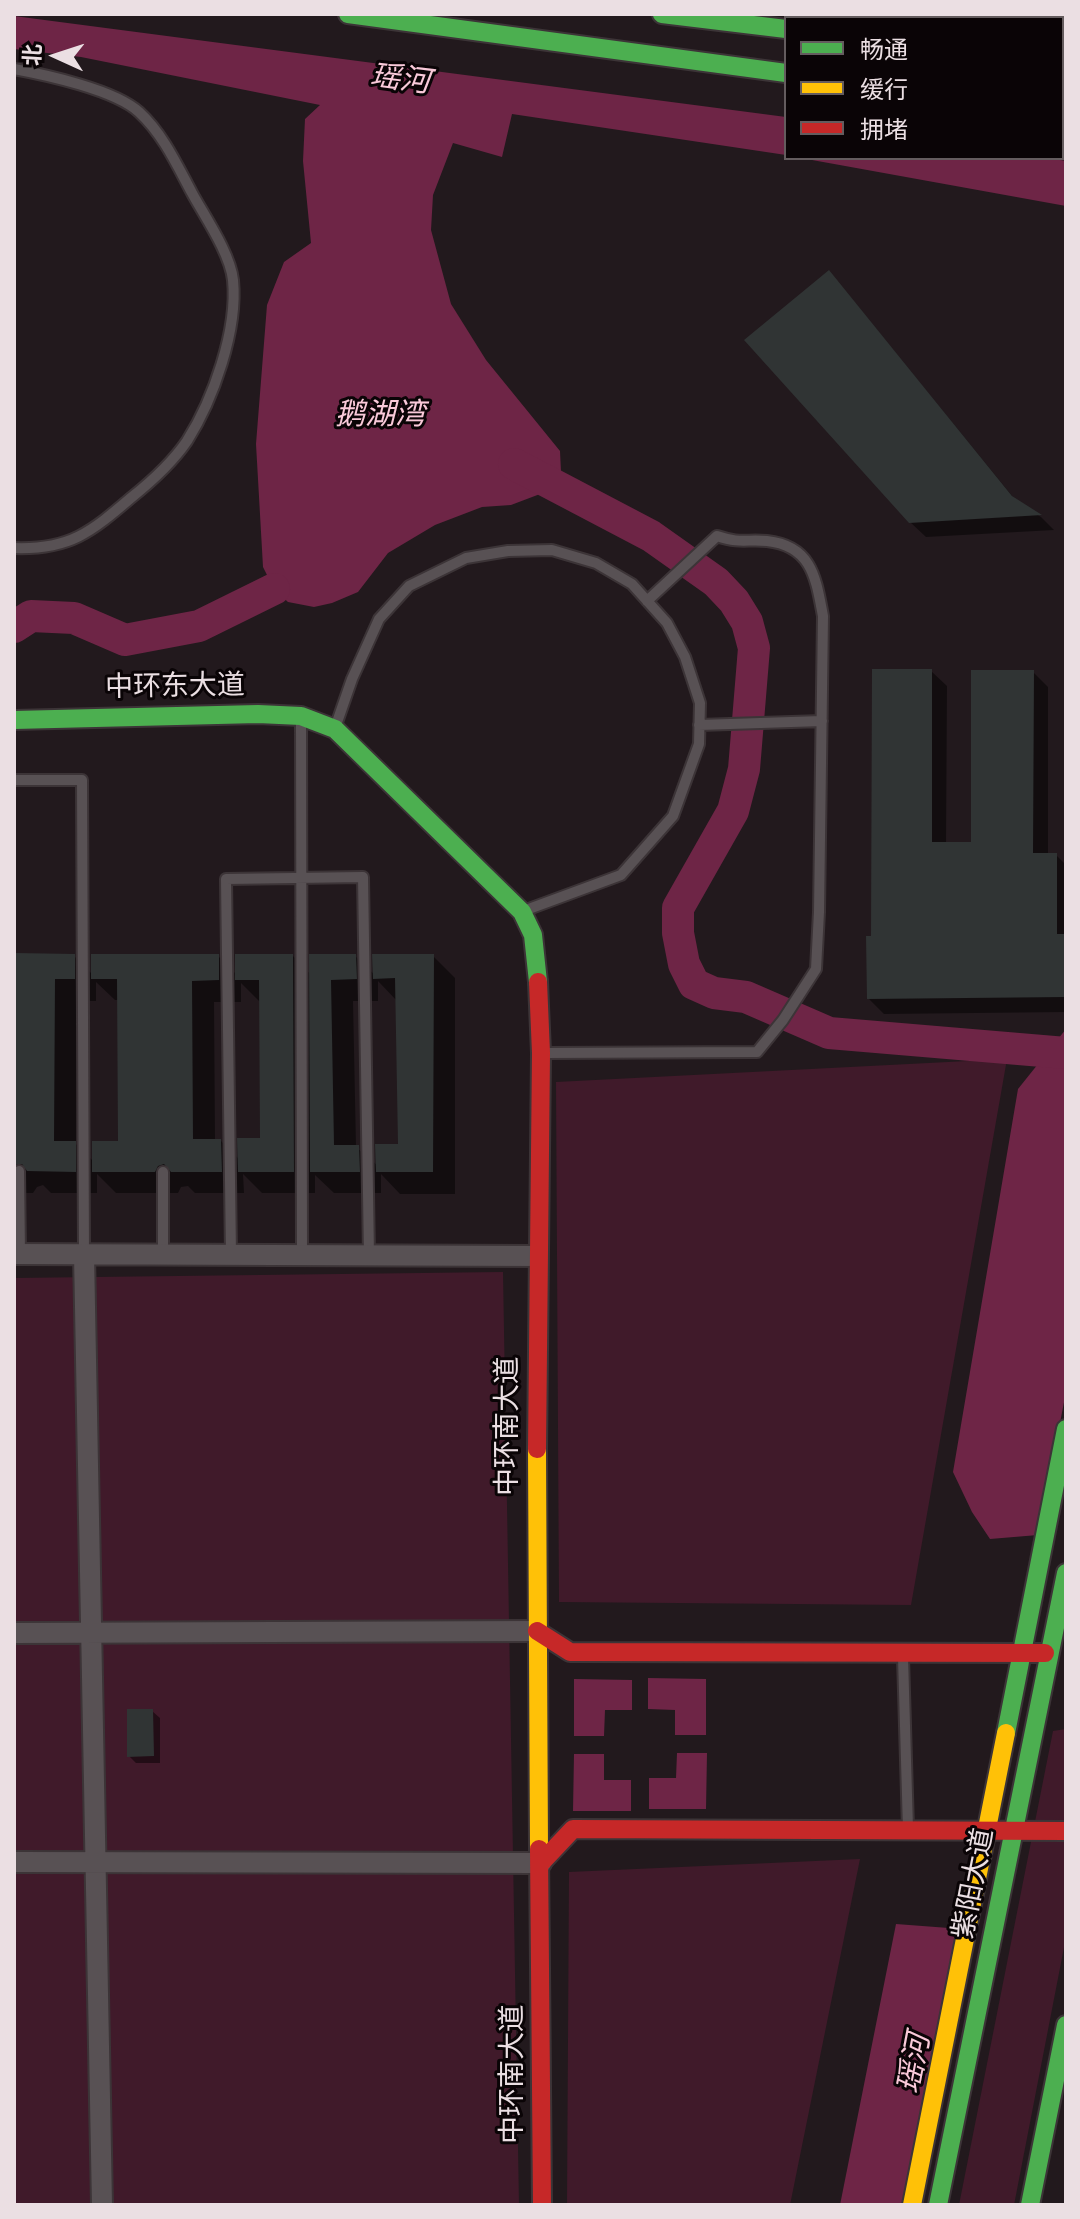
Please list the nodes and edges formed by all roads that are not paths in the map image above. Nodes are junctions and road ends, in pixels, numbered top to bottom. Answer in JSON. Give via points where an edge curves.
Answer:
{"nodes":[{"id":1,"x":348,"y":14,"type":"edge"},
{"id":2,"x":662,"y":14,"type":"edge"},
{"id":3,"x":750,"y":19,"type":"edge"},
{"id":4,"x":784,"y":28,"type":"edge"},
{"id":5,"x":14,"y":69,"type":"edge"},
{"id":6,"x":784,"y":73,"type":"edge"},
{"id":7,"x":14,"y":548,"type":"edge"},
{"id":8,"x":647,"y":601,"type":"junction"},
{"id":9,"x":301,"y":716,"type":"junction"},
{"id":10,"x":14,"y":720,"type":"edge"},
{"id":11,"x":822,"y":721,"type":"junction"},
{"id":12,"x":699,"y":725,"type":"junction"},
{"id":13,"x":335,"y":729,"type":"junction"},
{"id":14,"x":14,"y":780,"type":"edge"},
{"id":15,"x":301,"y":878,"type":"junction"},
{"id":16,"x":522,"y":912,"type":"junction"},
{"id":17,"x":541,"y":1053,"type":"junction"},
{"id":18,"x":19,"y":1171,"type":"dead end"},
{"id":19,"x":163,"y":1172,"type":"dead end"},
{"id":20,"x":17,"y":1254,"type":"edge"},
{"id":21,"x":84,"y":1254,"type":"junction"},
{"id":22,"x":163,"y":1255,"type":"junction"},
{"id":23,"x":231,"y":1255,"type":"junction"},
{"id":24,"x":302,"y":1255,"type":"junction"},
{"id":25,"x":369,"y":1256,"type":"junction"},
{"id":26,"x":537,"y":1256,"type":"junction"},
{"id":27,"x":1066,"y":1429,"type":"edge"},
{"id":28,"x":1066,"y":1573,"type":"edge"},
{"id":29,"x":537,"y":1631,"type":"junction"},
{"id":30,"x":14,"y":1633,"type":"edge"},
{"id":31,"x":92,"y":1633,"type":"junction"},
{"id":32,"x":903,"y":1652,"type":"junction"},
{"id":33,"x":1022,"y":1652,"type":"junction"},
{"id":34,"x":1058,"y":1653,"type":"edge"},
{"id":35,"x":908,"y":1831,"type":"junction"},
{"id":36,"x":986,"y":1831,"type":"junction"},
{"id":37,"x":1014,"y":1831,"type":"junction"},
{"id":38,"x":1066,"y":1831,"type":"edge"},
{"id":39,"x":95,"y":1861,"type":"junction"},
{"id":40,"x":14,"y":1862,"type":"edge"},
{"id":41,"x":541,"y":1863,"type":"junction"},
{"id":42,"x":1066,"y":2025,"type":"edge"},
{"id":43,"x":102,"y":2205,"type":"edge"},
{"id":44,"x":542,"y":2205,"type":"edge"},
{"id":45,"x":912,"y":2205,"type":"edge"},
{"id":46,"x":938,"y":2205,"type":"edge"},
{"id":47,"x":1030,"y":2205,"type":"edge"}],
"edges":[{"from":1,"to":6,"type":"main road"},
{"from":2,"to":3,"type":"main road"},
{"from":3,"to":4,"type":"main road"},
{"from":5,"to":7,"type":"lane","via":[[98,91],[137,110],[163,140],[219,242],[233,279],[229,338],[214,387],[186,441],[157,476],[103,522],[68,543]]},
{"from":8,"to":11,"type":"lane","via":[[717,536],[793,549],[815,573],[823,616]]},
{"from":8,"to":12,"type":"lane","via":[[667,623],[685,657],[700,703]]},
{"from":8,"to":13,"type":"lane","via":[[632,584],[596,563],[552,550],[466,558],[409,586],[379,619]]},
{"from":9,"to":10,"type":"main road","name":"中环东大道"},
{"from":9,"to":13,"type":"main road","name":"中环东大道"},
{"from":9,"to":15,"type":"lane"},
{"from":11,"to":12,"type":"lane"},
{"from":11,"to":17,"type":"lane","via":[[816,969],[757,1052]]},
{"from":12,"to":16,"type":"lane","via":[[699,744],[673,816],[621,875]]},
{"from":13,"to":16,"type":"main road","name":"中环南大道"},
{"from":14,"to":21,"type":"lane","via":[[82,780]]},
{"from":15,"to":23,"type":"lane","via":[[226,879]]},
{"from":15,"to":24,"type":"lane"},
{"from":15,"to":25,"type":"lane","via":[[363,877]]},
{"from":16,"to":17,"type":"main road","name":"中环南大道","via":[[533,935]]},
{"from":17,"to":26,"type":"main road","name":"中环南大道"},
{"from":18,"to":20,"type":"lane"},
{"from":19,"to":22,"type":"lane"},
{"from":20,"to":21,"type":"street"},
{"from":21,"to":22,"type":"street"},
{"from":21,"to":31,"type":"street"},
{"from":22,"to":23,"type":"street"},
{"from":23,"to":24,"type":"street"},
{"from":24,"to":25,"type":"street"},
{"from":25,"to":26,"type":"street"},
{"from":26,"to":29,"type":"main road","name":"中环南大道"},
{"from":27,"to":33,"type":"main road"},
{"from":28,"to":34,"type":"main road","name":"紫阳大道"},
{"from":29,"to":31,"type":"street"},
{"from":29,"to":32,"type":"main road","via":[[570,1652]]},
{"from":29,"to":41,"type":"main road","name":"中环南大道"},
{"from":30,"to":31,"type":"street"},
{"from":31,"to":39,"type":"street"},
{"from":32,"to":33,"type":"main road"},
{"from":32,"to":35,"type":"lane"},
{"from":33,"to":34,"type":"main road"},
{"from":33,"to":36,"type":"main road"},
{"from":34,"to":37,"type":"main road","name":"紫阳大道"},
{"from":35,"to":36,"type":"main road"},
{"from":35,"to":41,"type":"main road","via":[[573,1829]]},
{"from":36,"to":37,"type":"main road"},
{"from":36,"to":45,"type":"main road"},
{"from":37,"to":38,"type":"main road"},
{"from":37,"to":46,"type":"main road","name":"紫阳大道"},
{"from":39,"to":40,"type":"street"},
{"from":39,"to":41,"type":"street"},
{"from":39,"to":43,"type":"street"},
{"from":41,"to":44,"type":"main road","name":"中环南大道"},
{"from":42,"to":47,"type":"main road"}]}
